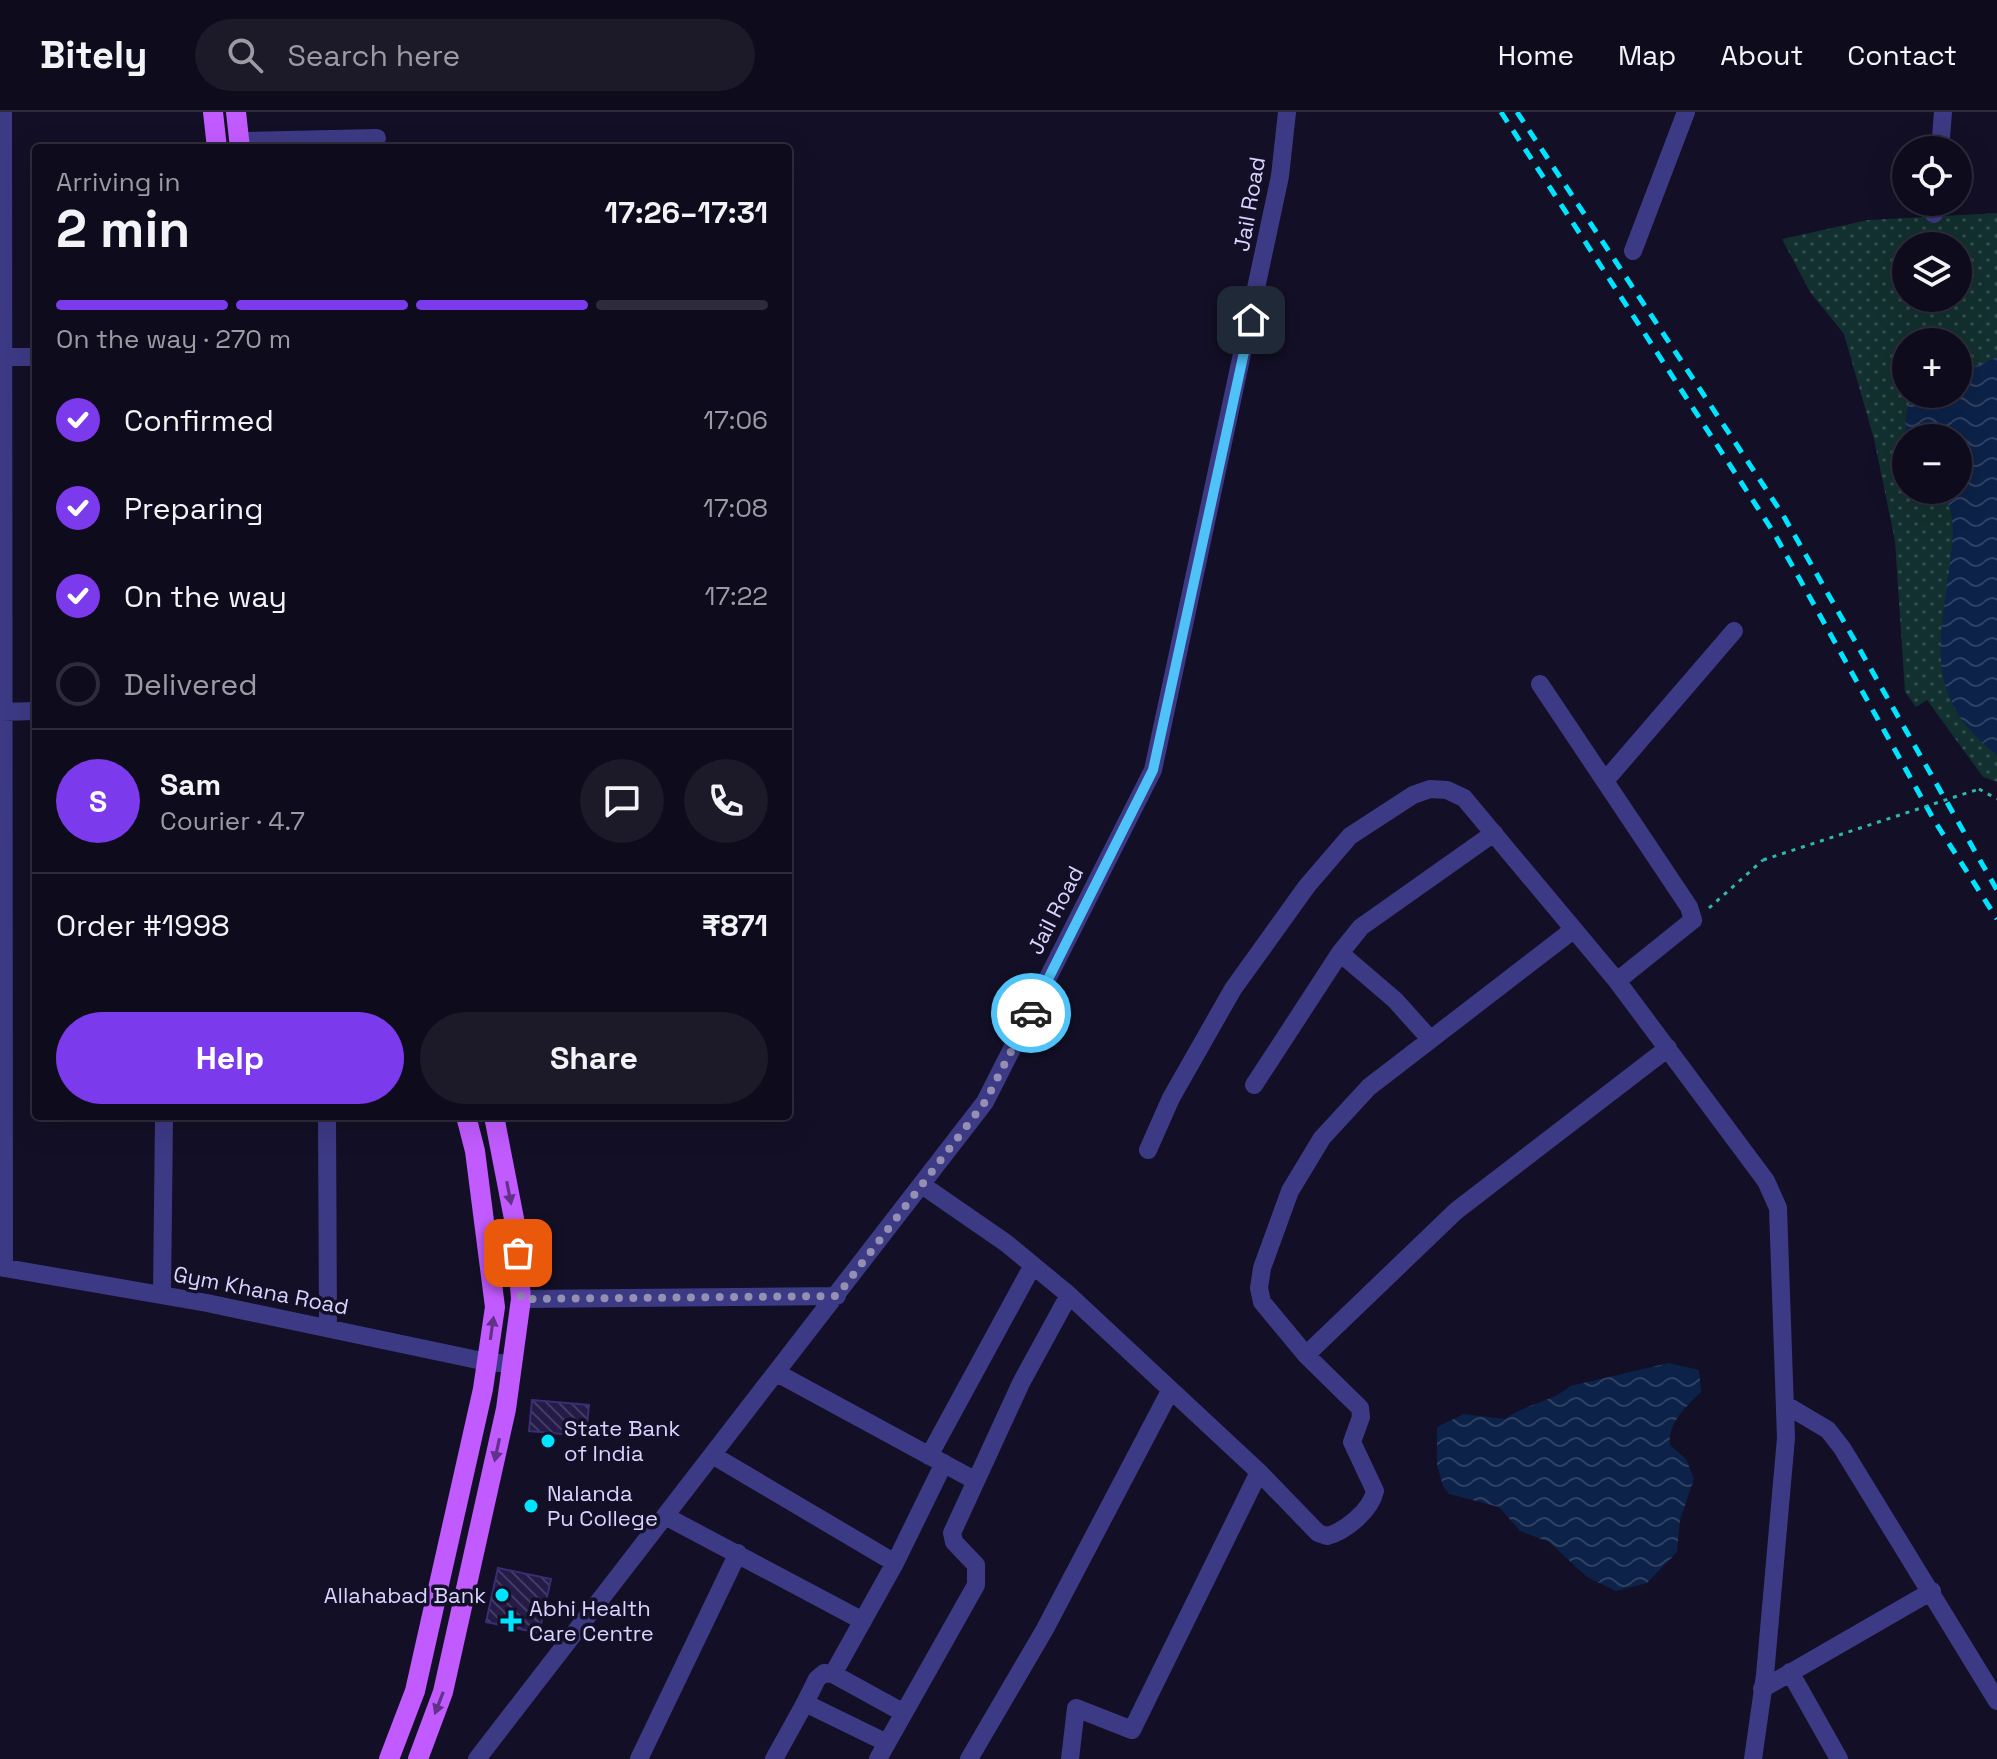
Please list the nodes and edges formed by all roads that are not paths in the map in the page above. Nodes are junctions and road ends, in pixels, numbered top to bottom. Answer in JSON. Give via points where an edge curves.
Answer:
{"nodes":[{"id":1,"x":3,"y":112,"type":"edge"},
{"id":2,"x":213,"y":112,"type":"edge"},
{"id":3,"x":236,"y":112,"type":"edge"},
{"id":4,"x":1287,"y":112,"type":"edge"},
{"id":5,"x":1686,"y":112,"type":"edge"},
{"id":6,"x":1943,"y":112,"type":"edge"},
{"id":7,"x":1941,"y":136,"type":"edge"},
{"id":8,"x":377,"y":138,"type":"dead end"},
{"id":9,"x":217,"y":144,"type":"edge"},
{"id":10,"x":239,"y":144,"type":"edge"},
{"id":11,"x":1633,"y":251,"type":"dead end"},
{"id":12,"x":1,"y":357,"type":"edge"},
{"id":13,"x":32,"y":357,"type":"edge"},
{"id":14,"x":1734,"y":631,"type":"dead end"},
{"id":15,"x":1540,"y":684,"type":"dead end"},
{"id":16,"x":32,"y":711,"type":"edge"},
{"id":17,"x":1,"y":712,"type":"edge"},
{"id":18,"x":1605,"y":781,"type":"junction"},
{"id":19,"x":1494,"y":833,"type":"junction"},
{"id":20,"x":1573,"y":930,"type":"junction"},
{"id":21,"x":1340,"y":953,"type":"junction"},
{"id":22,"x":1617,"y":981,"type":"junction"},
{"id":23,"x":1430,"y":1039,"type":"junction"},
{"id":24,"x":1668,"y":1048,"type":"junction"},
{"id":25,"x":1254,"y":1085,"type":"dead end"},
{"id":26,"x":164,"y":1120,"type":"edge"},
{"id":27,"x":327,"y":1120,"type":"edge"},
{"id":28,"x":467,"y":1120,"type":"edge"},
{"id":29,"x":495,"y":1120,"type":"edge"},
{"id":30,"x":1148,"y":1150,"type":"dead end"},
{"id":31,"x":922,"y":1185,"type":"junction"},
{"id":32,"x":1033,"y":1265,"type":"junction"},
{"id":33,"x":2,"y":1268,"type":"edge"},
{"id":34,"x":162,"y":1295,"type":"junction"},
{"id":35,"x":1069,"y":1295,"type":"junction"},
{"id":36,"x":837,"y":1296,"type":"junction"},
{"id":37,"x":521,"y":1299,"type":"junction"},
{"id":38,"x":328,"y":1327,"type":"junction"},
{"id":39,"x":1306,"y":1355,"type":"junction"},
{"id":40,"x":487,"y":1362,"type":"junction"},
{"id":41,"x":512,"y":1364,"type":"junction"},
{"id":42,"x":777,"y":1373,"type":"junction"},
{"id":43,"x":1170,"y":1391,"type":"junction"},
{"id":44,"x":1786,"y":1405,"type":"junction"},
{"id":45,"x":714,"y":1456,"type":"junction"},
{"id":46,"x":937,"y":1460,"type":"junction"},
{"id":47,"x":1259,"y":1472,"type":"junction"},
{"id":48,"x":976,"y":1481,"type":"junction"},
{"id":49,"x":667,"y":1517,"type":"junction"},
{"id":50,"x":738,"y":1553,"type":"junction"},
{"id":51,"x":895,"y":1563,"type":"junction"},
{"id":52,"x":1932,"y":1591,"type":"junction"},
{"id":53,"x":863,"y":1621,"type":"junction"},
{"id":54,"x":1790,"y":1672,"type":"junction"},
{"id":55,"x":833,"y":1674,"type":"junction"},
{"id":56,"x":1762,"y":1689,"type":"junction"},
{"id":57,"x":1997,"y":1701,"type":"edge"},
{"id":58,"x":805,"y":1703,"type":"junction"},
{"id":59,"x":904,"y":1713,"type":"junction"},
{"id":60,"x":882,"y":1751,"type":"edge"},
{"id":61,"x":389,"y":1759,"type":"edge"},
{"id":62,"x":418,"y":1759,"type":"edge"},
{"id":63,"x":477,"y":1759,"type":"edge"},
{"id":64,"x":639,"y":1759,"type":"edge"},
{"id":65,"x":774,"y":1759,"type":"edge"},
{"id":66,"x":969,"y":1759,"type":"edge"},
{"id":67,"x":1070,"y":1759,"type":"edge"},
{"id":68,"x":1753,"y":1759,"type":"edge"},
{"id":69,"x":1839,"y":1759,"type":"edge"}],
"edges":[{"from":1,"to":12,"type":"street"},
{"from":2,"to":9,"type":"main road"},
{"from":3,"to":10,"type":"main road"},
{"from":4,"to":31,"type":"street","name":"Jail Road","via":[[1280,176],[1153,770],[985,1102]]},
{"from":5,"to":11,"type":"street"},
{"from":6,"to":7,"type":"street"},
{"from":8,"to":10,"type":"street"},
{"from":12,"to":13,"type":"street"},
{"from":12,"to":17,"type":"street"},
{"from":14,"to":18,"type":"street"},
{"from":15,"to":18,"type":"street"},
{"from":16,"to":17,"type":"street"},
{"from":17,"to":33,"type":"street"},
{"from":18,"to":22,"type":"street","via":[[1693,920]]},
{"from":19,"to":20,"type":"street"},
{"from":19,"to":21,"type":"street","via":[[1361,927]]},
{"from":19,"to":30,"type":"street","via":[[1464,798],[1430,789],[1350,836],[1233,989]]},
{"from":20,"to":22,"type":"street"},
{"from":20,"to":23,"type":"street"},
{"from":21,"to":23,"type":"street","via":[[1395,1000]]},
{"from":21,"to":25,"type":"street"},
{"from":22,"to":24,"type":"street"},
{"from":23,"to":39,"type":"street","via":[[1369,1087],[1322,1138],[1290,1191],[1259,1288],[1262,1302]]},
{"from":24,"to":39,"type":"street","via":[[1456,1211]]},
{"from":24,"to":44,"type":"street","via":[[1766,1181],[1778,1208]]},
{"from":26,"to":34,"type":"street"},
{"from":27,"to":38,"type":"street"},
{"from":40,"to":28,"type":"main road","one_way":true,"via":[[495,1307]]},
{"from":29,"to":37,"type":"main road","one_way":true,"via":[[516,1229]]},
{"from":31,"to":32,"type":"street"},
{"from":31,"to":36,"type":"street","name":"Jail Road"},
{"from":32,"to":35,"type":"street"},
{"from":32,"to":46,"type":"street"},
{"from":33,"to":34,"type":"street","name":"Gym Khana Road"},
{"from":34,"to":38,"type":"street","name":"Gym Khana Road"},
{"from":35,"to":43,"type":"street"},
{"from":35,"to":48,"type":"street"},
{"from":36,"to":37,"type":"street"},
{"from":36,"to":42,"type":"street","name":"Jail Road"},
{"from":37,"to":41,"type":"main road"},
{"from":38,"to":40,"type":"street","name":"Gym Khana Road"},
{"from":39,"to":47,"type":"street","via":[[1360,1408],[1352,1442],[1372,1480],[1373,1499],[1341,1530],[1327,1536]]},
{"from":40,"to":41,"type":"street","name":"Gym Khana Road"},
{"from":40,"to":61,"type":"main road","via":[[415,1691]]},
{"from":41,"to":62,"type":"main road","one_way":true,"via":[[443,1692]]},
{"from":42,"to":45,"type":"street","name":"Jail Road"},
{"from":42,"to":46,"type":"street"},
{"from":43,"to":47,"type":"street"},
{"from":43,"to":66,"type":"street","via":[[1045,1629]]},
{"from":44,"to":52,"type":"street","via":[[1828,1430]]},
{"from":44,"to":56,"type":"street"},
{"from":45,"to":49,"type":"street","name":"Jail Road"},
{"from":45,"to":51,"type":"street"},
{"from":46,"to":48,"type":"street"},
{"from":46,"to":51,"type":"street"},
{"from":47,"to":67,"type":"street","via":[[1132,1730],[1076,1708]]},
{"from":48,"to":59,"type":"street","via":[[952,1533],[976,1565],[976,1585]]},
{"from":49,"to":50,"type":"street"},
{"from":49,"to":63,"type":"street","name":"Jail Road"},
{"from":50,"to":53,"type":"street"},
{"from":50,"to":64,"type":"street"},
{"from":51,"to":53,"type":"street"},
{"from":52,"to":54,"type":"street"},
{"from":52,"to":57,"type":"street"},
{"from":53,"to":55,"type":"street"},
{"from":54,"to":56,"type":"street"},
{"from":54,"to":69,"type":"street"},
{"from":55,"to":58,"type":"street","via":[[817,1679]]},
{"from":55,"to":59,"type":"street"},
{"from":56,"to":68,"type":"street"},
{"from":58,"to":60,"type":"street"},
{"from":58,"to":65,"type":"street"},
{"from":59,"to":60,"type":"street"}]}
